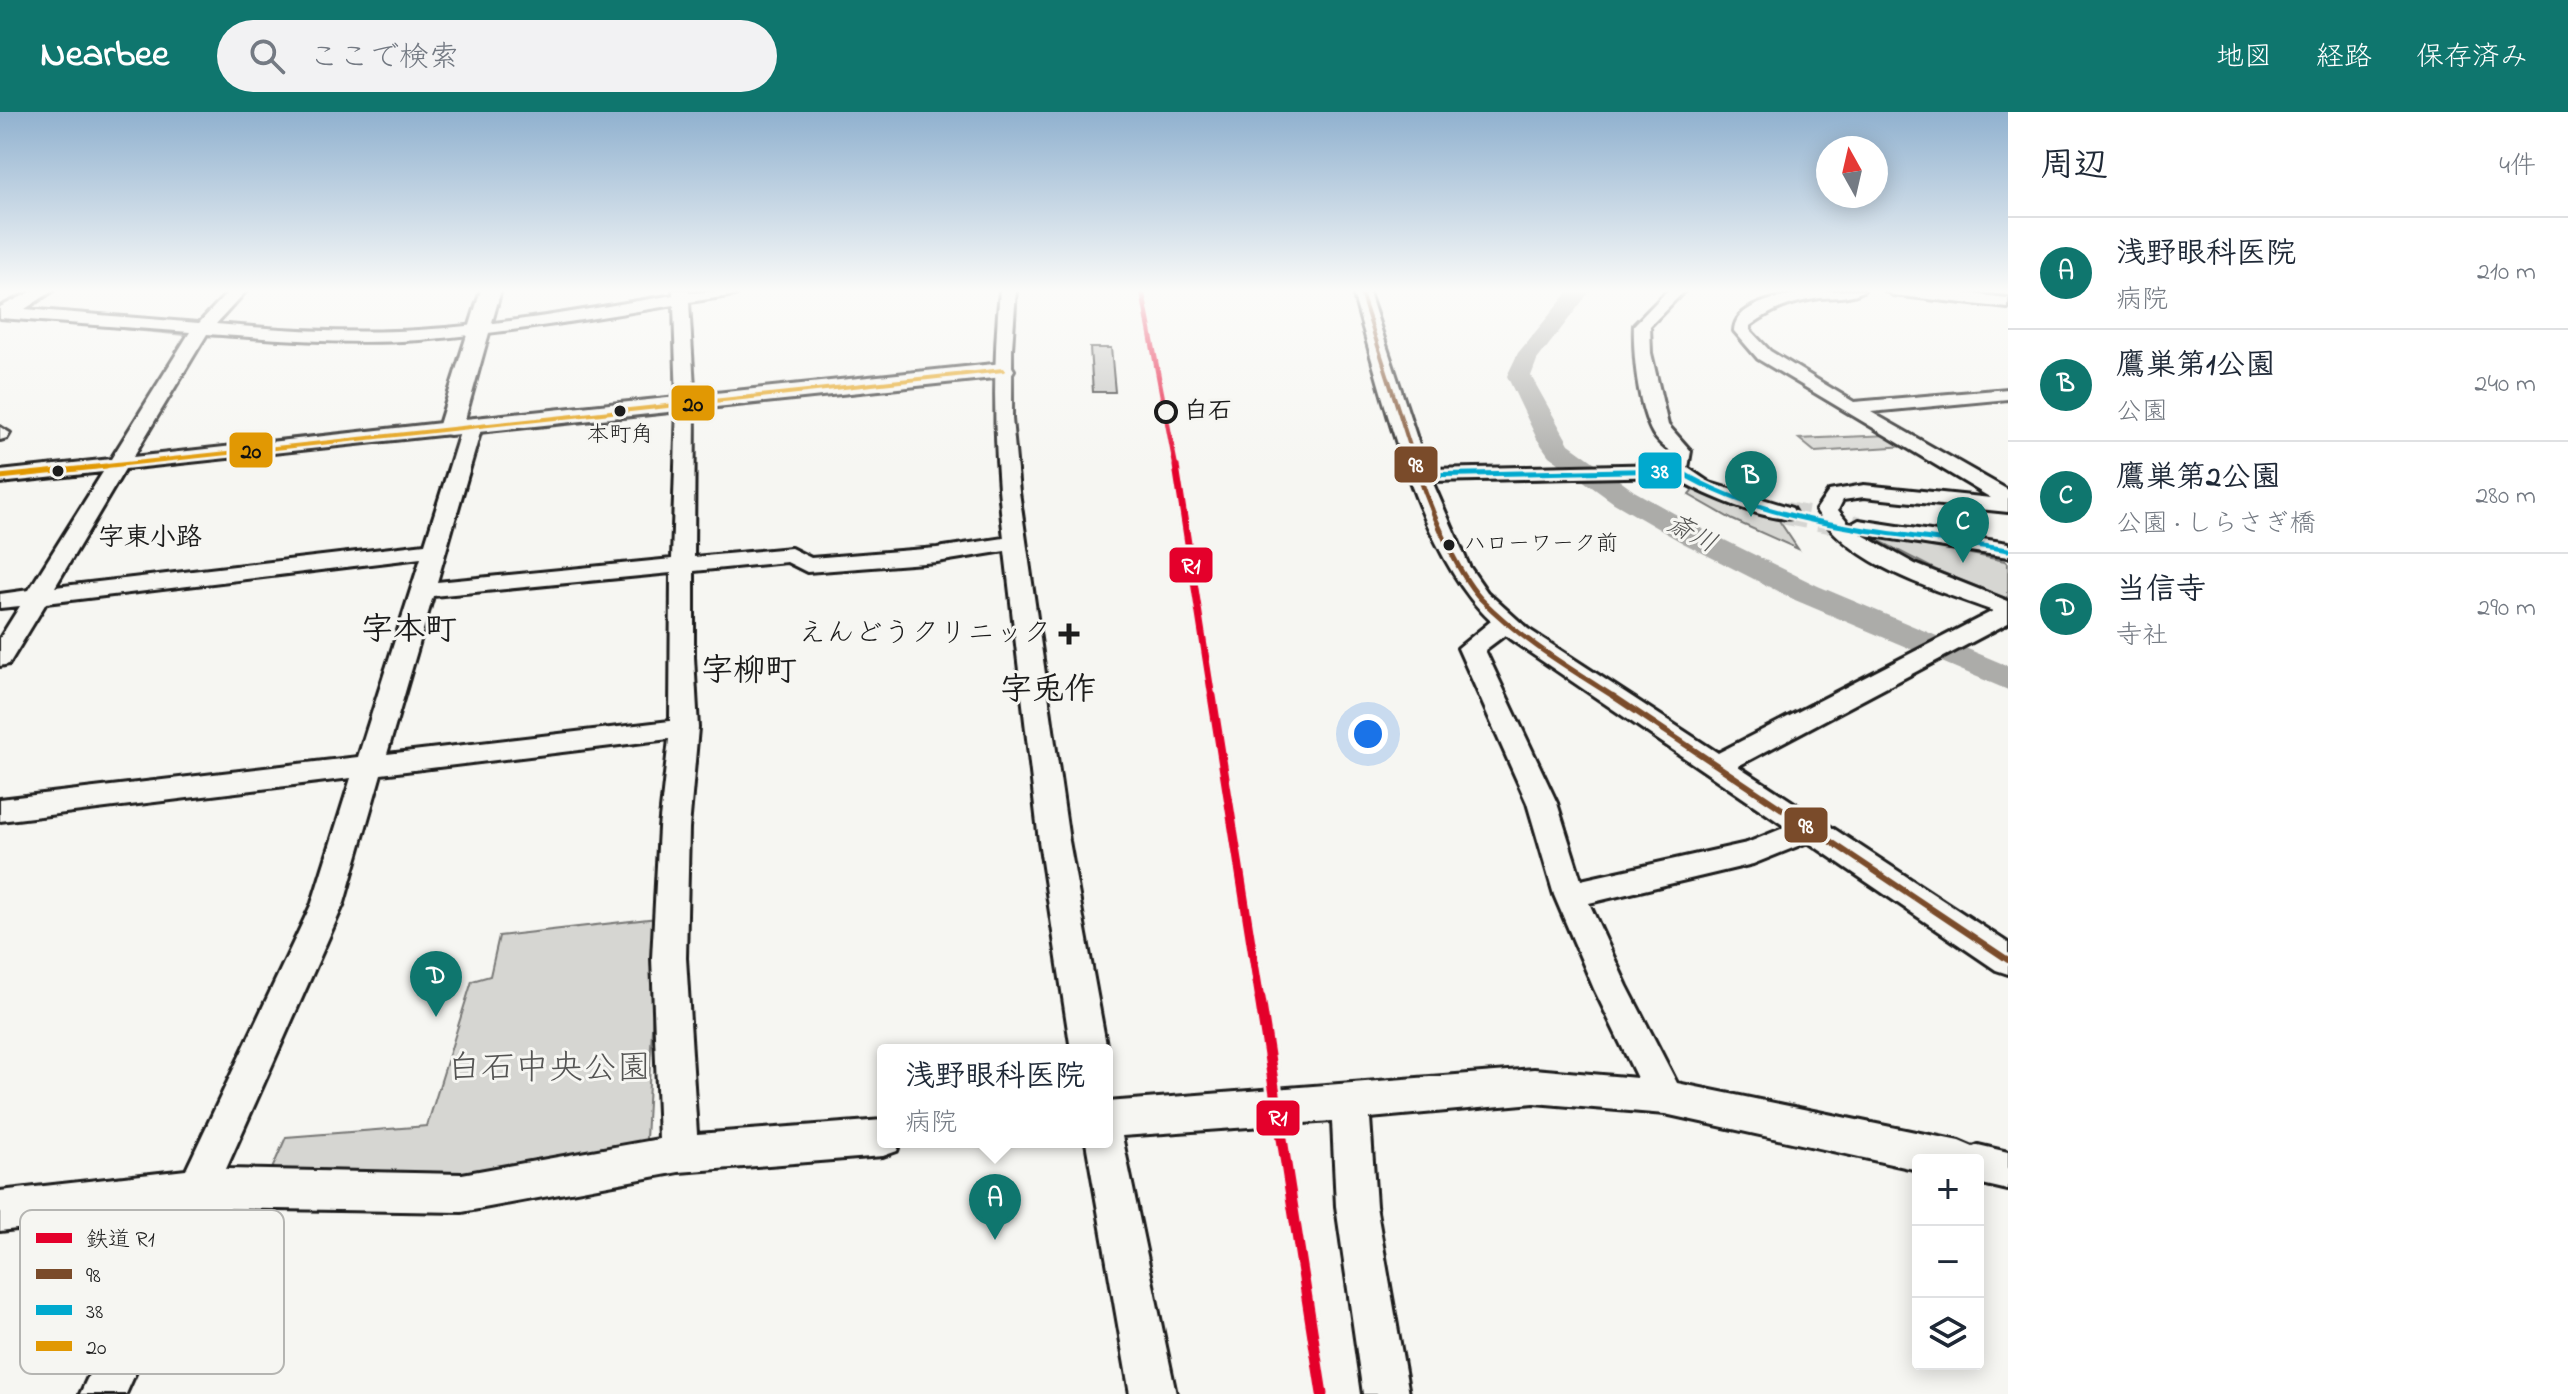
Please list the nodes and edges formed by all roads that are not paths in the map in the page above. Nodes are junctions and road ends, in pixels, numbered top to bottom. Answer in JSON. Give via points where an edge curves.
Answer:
{"nodes":[{"id":1,"x":189,"y":350,"type":"edge"},
{"id":2,"x":474,"y":350,"type":"edge"},
{"id":3,"x":684,"y":350,"type":"edge"},
{"id":4,"x":1004,"y":350,"type":"edge"},
{"id":5,"x":1379,"y":350,"type":"edge"},
{"id":6,"x":1642,"y":350,"type":"edge"},
{"id":7,"x":1759,"y":350,"type":"edge"},
{"id":8,"x":1003,"y":370,"type":"junction"},
{"id":9,"x":2008,"y":394,"type":"edge"},
{"id":10,"x":686,"y":405,"type":"junction"},
{"id":11,"x":1852,"y":408,"type":"junction"},
{"id":12,"x":461,"y":427,"type":"junction"},
{"id":13,"x":120,"y":463,"type":"junction"},
{"id":14,"x":1677,"y":470,"type":"junction"},
{"id":15,"x":1419,"y":475,"type":"junction"},
{"id":16,"x":0,"y":477,"type":"edge"},
{"id":17,"x":2008,"y":499,"type":"edge"},
{"id":18,"x":2008,"y":506,"type":"edge"},
{"id":19,"x":1784,"y":513,"type":"tunnel mouth"},
{"id":20,"x":1859,"y":527,"type":"tunnel mouth"},
{"id":21,"x":1016,"y":543,"type":"junction"},
{"id":22,"x":435,"y":550,"type":"junction"},
{"id":23,"x":2008,"y":550,"type":"edge"},
{"id":24,"x":683,"y":565,"type":"junction"},
{"id":25,"x":423,"y":590,"type":"junction"},
{"id":26,"x":37,"y":596,"type":"junction"},
{"id":27,"x":0,"y":601,"type":"edge"},
{"id":28,"x":2001,"y":615,"type":"edge"},
{"id":29,"x":1505,"y":623,"type":"junction"},
{"id":30,"x":0,"y":658,"type":"edge"},
{"id":31,"x":684,"y":728,"type":"junction"},
{"id":32,"x":371,"y":764,"type":"junction"},
{"id":33,"x":1716,"y":766,"type":"junction"},
{"id":34,"x":0,"y":810,"type":"edge"},
{"id":35,"x":1811,"y":828,"type":"junction"},
{"id":36,"x":1570,"y":895,"type":"junction"},
{"id":37,"x":2008,"y":960,"type":"edge"},
{"id":38,"x":1088,"y":1044,"type":"edge"},
{"id":39,"x":1665,"y":1097,"type":"junction"},
{"id":40,"x":1350,"y":1103,"type":"junction"},
{"id":41,"x":1113,"y":1120,"type":"edge"},
{"id":42,"x":877,"y":1138,"type":"edge"},
{"id":43,"x":1106,"y":1148,"type":"edge"},
{"id":44,"x":679,"y":1154,"type":"junction"},
{"id":45,"x":1931,"y":1154,"type":"edge"},
{"id":46,"x":1984,"y":1165,"type":"edge"},
{"id":47,"x":2008,"y":1171,"type":"edge"},
{"id":48,"x":195,"y":1188,"type":"junction"},
{"id":49,"x":185,"y":1210,"type":"edge"},
{"id":50,"x":0,"y":1211,"type":"edge"},
{"id":51,"x":112,"y":1374,"type":"edge"},
{"id":52,"x":103,"y":1394,"type":"edge"},
{"id":53,"x":1153,"y":1394,"type":"edge"},
{"id":54,"x":1386,"y":1394,"type":"edge"}],
"edges":[{"from":1,"to":13,"type":"street"},
{"from":2,"to":12,"type":"main road"},
{"from":3,"to":10,"type":"street"},
{"from":4,"to":8,"type":"street"},
{"from":5,"to":15,"type":"street"},
{"from":6,"to":14,"type":"street","via":[[1658,425],[1681,451]]},
{"from":7,"to":11,"type":"street"},
{"from":8,"to":10,"type":"main road"},
{"from":8,"to":21,"type":"street"},
{"from":9,"to":11,"type":"street"},
{"from":10,"to":12,"type":"main road"},
{"from":10,"to":24,"type":"street"},
{"from":11,"to":17,"type":"street"},
{"from":12,"to":13,"type":"street"},
{"from":12,"to":22,"type":"street"},
{"from":13,"to":16,"type":"street"},
{"from":13,"to":26,"type":"street"},
{"from":14,"to":15,"type":"street"},
{"from":14,"to":19,"type":"street","via":[[1703,487]]},
{"from":15,"to":29,"type":"street","via":[[1458,566]]},
{"from":18,"to":28,"type":"street","via":[[1864,491],[1836,495],[1827,510],[1837,528],[1874,552]]},
{"from":20,"to":23,"type":"street"},
{"from":21,"to":24,"type":"street","via":[[807,565],[791,555]]},
{"from":21,"to":38,"type":"street","via":[[1054,841]]},
{"from":22,"to":25,"type":"street"},
{"from":22,"to":26,"type":"street"},
{"from":24,"to":25,"type":"street"},
{"from":24,"to":31,"type":"street"},
{"from":25,"to":32,"type":"street"},
{"from":26,"to":27,"type":"street"},
{"from":26,"to":30,"type":"street"},
{"from":28,"to":33,"type":"street"},
{"from":29,"to":33,"type":"street"},
{"from":29,"to":36,"type":"street","via":[[1471,648],[1542,803]]},
{"from":31,"to":32,"type":"street"},
{"from":31,"to":44,"type":"street","via":[[669,958]]},
{"from":32,"to":34,"type":"street"},
{"from":32,"to":48,"type":"street","via":[[328,903]]},
{"from":33,"to":35,"type":"street"},
{"from":35,"to":36,"type":"street","via":[[1753,853]]},
{"from":35,"to":37,"type":"street"},
{"from":36,"to":39,"type":"street"},
{"from":39,"to":40,"type":"street","via":[[1534,1086]]},
{"from":39,"to":45,"type":"street"},
{"from":40,"to":41,"type":"street"},
{"from":40,"to":54,"type":"street","via":[[1356,1206]]},
{"from":42,"to":44,"type":"street"},
{"from":43,"to":53,"type":"street"},
{"from":44,"to":48,"type":"street","via":[[462,1193]]},
{"from":46,"to":47,"type":"street"},
{"from":48,"to":49,"type":"street"},
{"from":48,"to":50,"type":"street"},
{"from":51,"to":52,"type":"street"}]}
